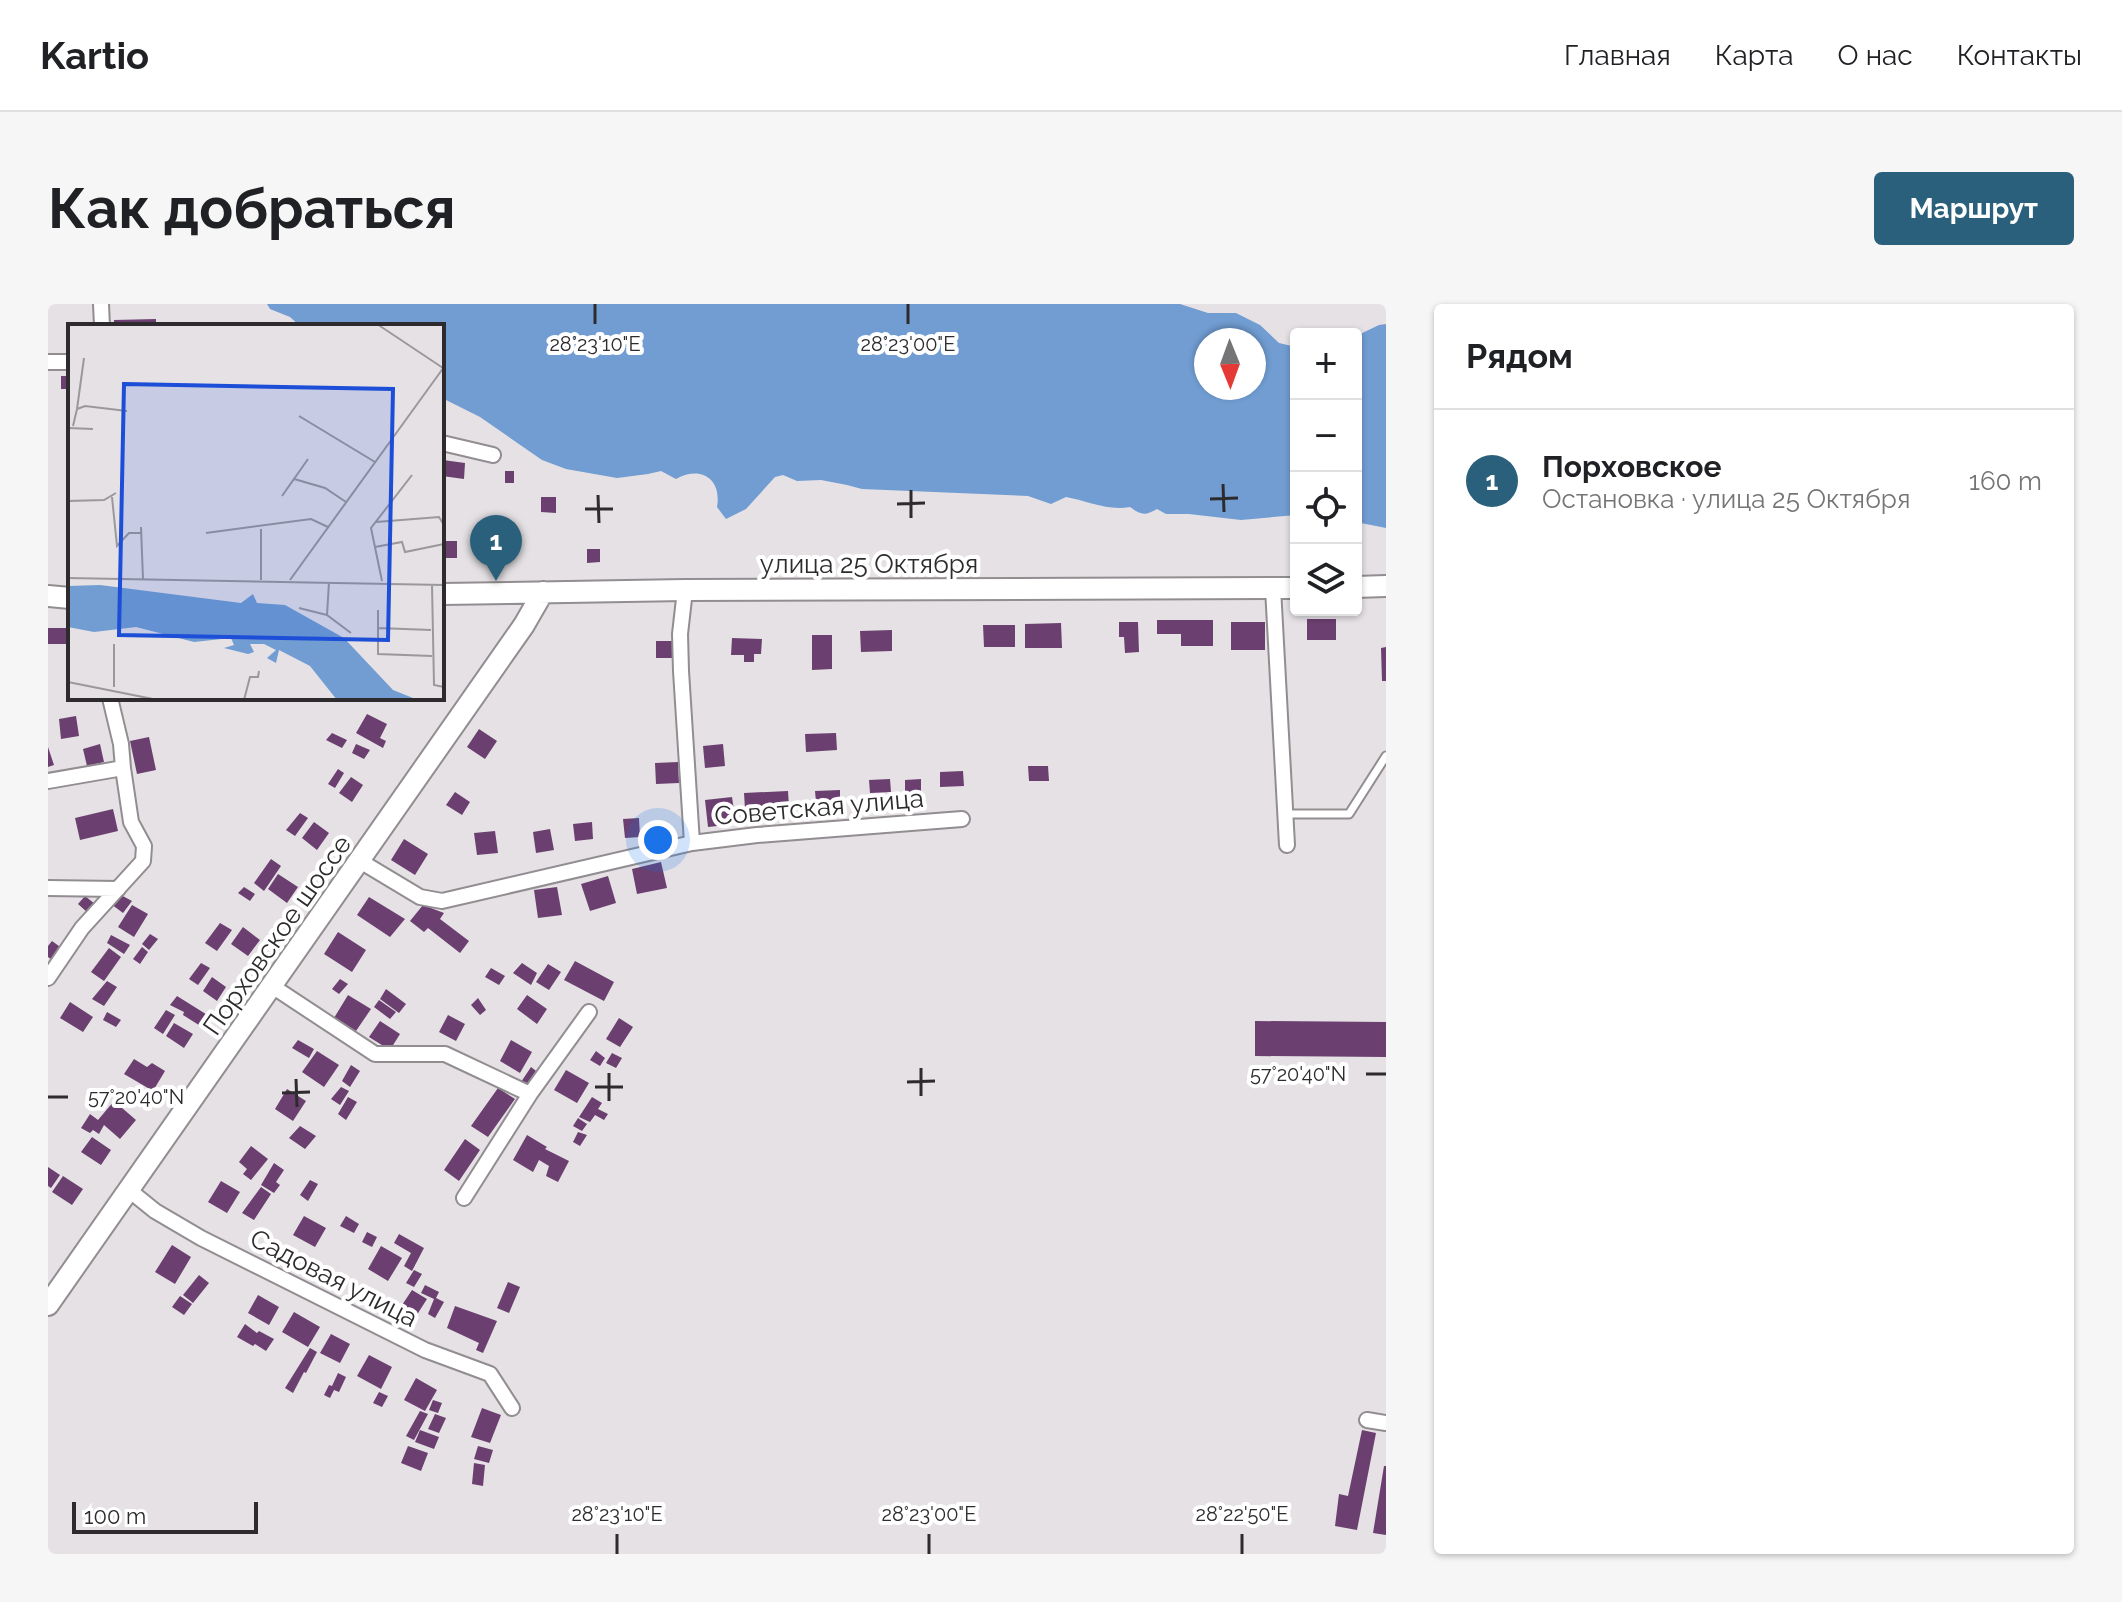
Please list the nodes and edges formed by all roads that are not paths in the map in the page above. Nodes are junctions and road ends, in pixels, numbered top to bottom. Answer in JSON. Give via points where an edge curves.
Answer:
{"nodes":[{"id":1,"x":101,"y":304,"type":"edge"},
{"id":2,"x":102,"y":324,"type":"edge"},
{"id":3,"x":444,"y":443,"type":"edge"},
{"id":4,"x":493,"y":455,"type":"dead end"},
{"id":5,"x":1386,"y":586,"type":"edge"},
{"id":6,"x":1362,"y":587,"type":"edge"},
{"id":7,"x":1273,"y":588,"type":"junction"},
{"id":8,"x":1290,"y":588,"type":"edge"},
{"id":9,"x":685,"y":590,"type":"junction"},
{"id":10,"x":543,"y":592,"type":"junction"},
{"id":11,"x":444,"y":594,"type":"edge"},
{"id":12,"x":48,"y":596,"type":"edge"},
{"id":13,"x":68,"y":598,"type":"edge"},
{"id":14,"x":110,"y":700,"type":"edge"},
{"id":15,"x":1386,"y":756,"type":"edge"},
{"id":16,"x":123,"y":768,"type":"junction"},
{"id":17,"x":48,"y":781,"type":"edge"},
{"id":18,"x":1285,"y":814,"type":"junction"},
{"id":19,"x":962,"y":819,"type":"dead end"},
{"id":20,"x":692,"y":843,"type":"junction"},
{"id":21,"x":1287,"y":845,"type":"dead end"},
{"id":22,"x":360,"y":861,"type":"junction"},
{"id":23,"x":48,"y":888,"type":"edge"},
{"id":24,"x":118,"y":889,"type":"junction"},
{"id":25,"x":48,"y":978,"type":"edge"},
{"id":26,"x":272,"y":986,"type":"junction"},
{"id":27,"x":589,"y":1012,"type":"dead end"},
{"id":28,"x":530,"y":1094,"type":"junction"},
{"id":29,"x":129,"y":1190,"type":"junction"},
{"id":30,"x":464,"y":1198,"type":"dead end"},
{"id":31,"x":48,"y":1305,"type":"edge"},
{"id":32,"x":512,"y":1408,"type":"dead end"},
{"id":33,"x":1367,"y":1420,"type":"dead end"},
{"id":34,"x":1386,"y":1423,"type":"edge"}],
"edges":[{"from":1,"to":2,"type":"street"},
{"from":3,"to":4,"type":"street"},
{"from":5,"to":6,"type":"main road"},
{"from":7,"to":8,"type":"main road","name":"улица 25 Октября"},
{"from":7,"to":9,"type":"main road","name":"улица 25 Октября"},
{"from":7,"to":18,"type":"street"},
{"from":9,"to":10,"type":"main road","name":"улица 25 Октября"},
{"from":9,"to":20,"type":"street","via":[[681,671]]},
{"from":10,"to":11,"type":"main road","name":"улица 25 Октября"},
{"from":10,"to":22,"type":"main road","name":"Порховское шоссе"},
{"from":12,"to":13,"type":"main road"},
{"from":14,"to":16,"type":"street"},
{"from":15,"to":18,"type":"lane","via":[[1349,814]]},
{"from":16,"to":17,"type":"street"},
{"from":16,"to":24,"type":"street","via":[[131,822],[144,846],[143,861]]},
{"from":18,"to":21,"type":"street"},
{"from":19,"to":20,"type":"street","name":"Советская улица"},
{"from":20,"to":22,"type":"street","name":"Советская улица","via":[[442,901],[420,897]]},
{"from":22,"to":26,"type":"main road","name":"Порховское шоссе"},
{"from":23,"to":24,"type":"street"},
{"from":24,"to":25,"type":"street","via":[[82,928]]},
{"from":26,"to":28,"type":"street","via":[[375,1054],[445,1054]]},
{"from":26,"to":29,"type":"main road","name":"Порховское шоссе"},
{"from":27,"to":28,"type":"street"},
{"from":28,"to":30,"type":"street"},
{"from":29,"to":31,"type":"main road","name":"Порховское шоссе"},
{"from":29,"to":32,"type":"street","name":"Садовая улица","via":[[201,1238],[425,1350],[490,1374]]},
{"from":33,"to":34,"type":"street"}]}
